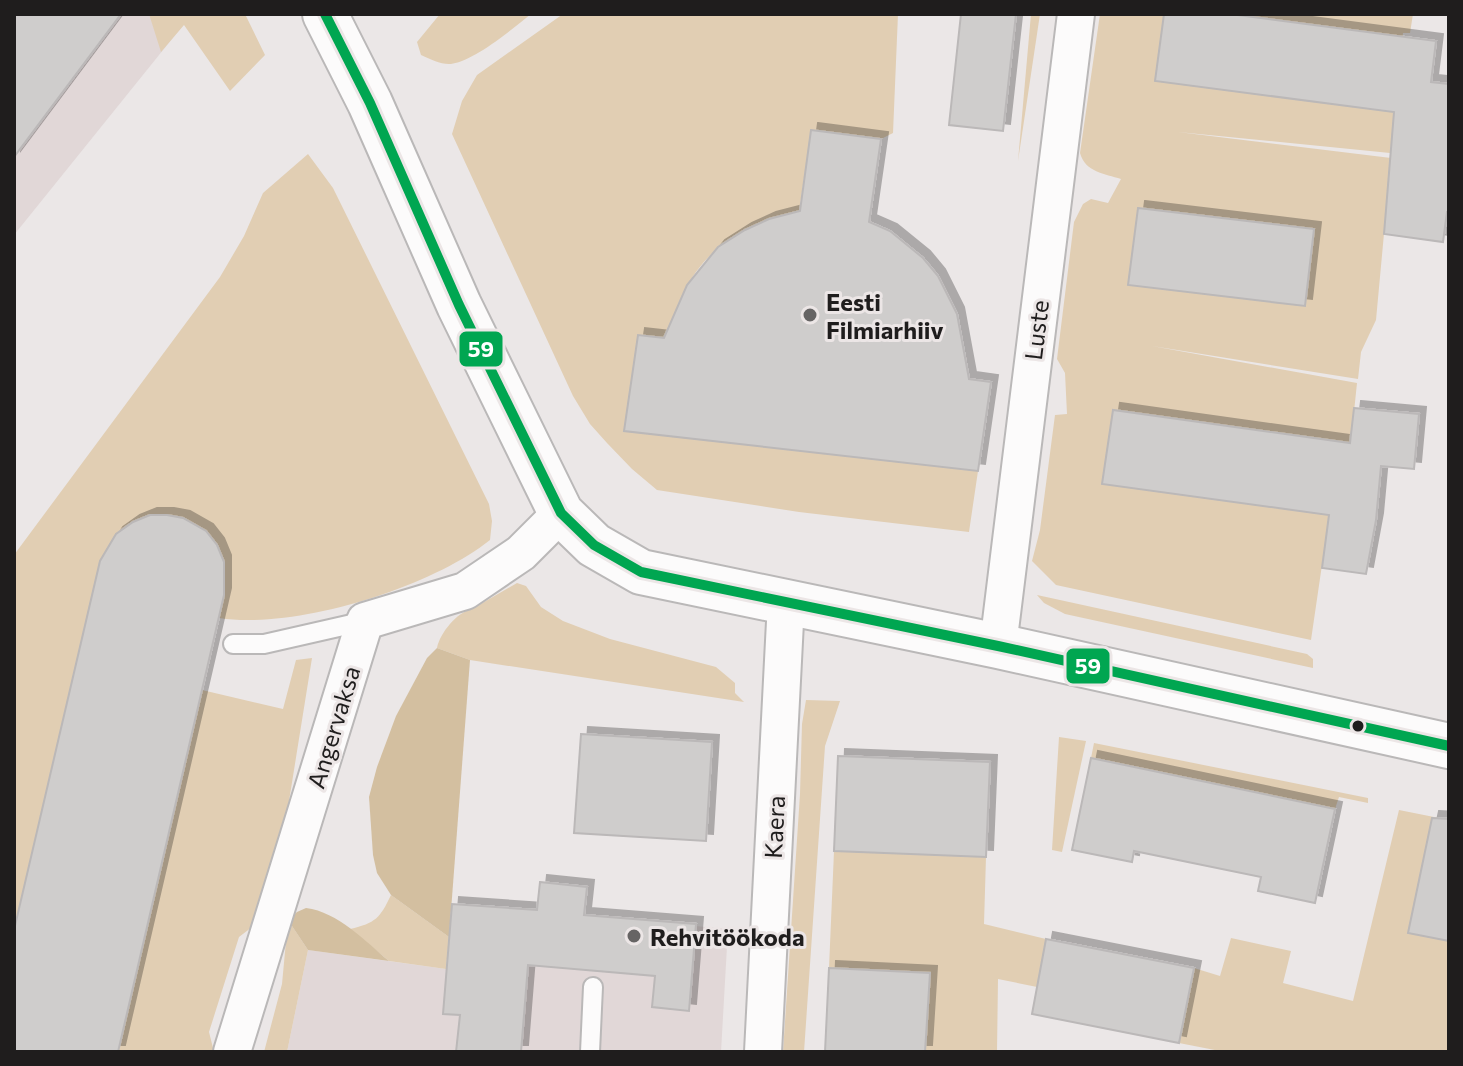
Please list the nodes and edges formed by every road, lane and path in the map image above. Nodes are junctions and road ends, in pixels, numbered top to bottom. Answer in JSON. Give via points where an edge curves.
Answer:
{"nodes":[{"id":1,"x":325,"y":14,"type":"edge"},
{"id":2,"x":1076,"y":14,"type":"edge"},
{"id":3,"x":561,"y":513,"type":"junction"},
{"id":4,"x":786,"y":602,"type":"junction"},
{"id":5,"x":365,"y":621,"type":"junction"},
{"id":6,"x":233,"y":644,"type":"dead end"},
{"id":7,"x":998,"y":646,"type":"junction"},
{"id":8,"x":1449,"y":746,"type":"edge"},
{"id":9,"x":593,"y":987,"type":"dead end"},
{"id":10,"x":232,"y":1052,"type":"edge"},
{"id":11,"x":590,"y":1052,"type":"edge"},
{"id":12,"x":763,"y":1052,"type":"edge"}],
"edges":[{"from":1,"to":3,"type":"street"},
{"from":2,"to":7,"type":"street","name":"Luste"},
{"from":3,"to":4,"type":"street","via":[[594,545],[641,572]]},
{"from":3,"to":5,"type":"street","via":[[521,553],[465,591]]},
{"from":4,"to":7,"type":"street"},
{"from":4,"to":12,"type":"street","name":"Kaera"},
{"from":5,"to":6,"type":"lane","via":[[264,644]]},
{"from":5,"to":10,"type":"street","name":"Angervaksa"},
{"from":7,"to":8,"type":"street"},
{"from":9,"to":11,"type":"lane"}]}
